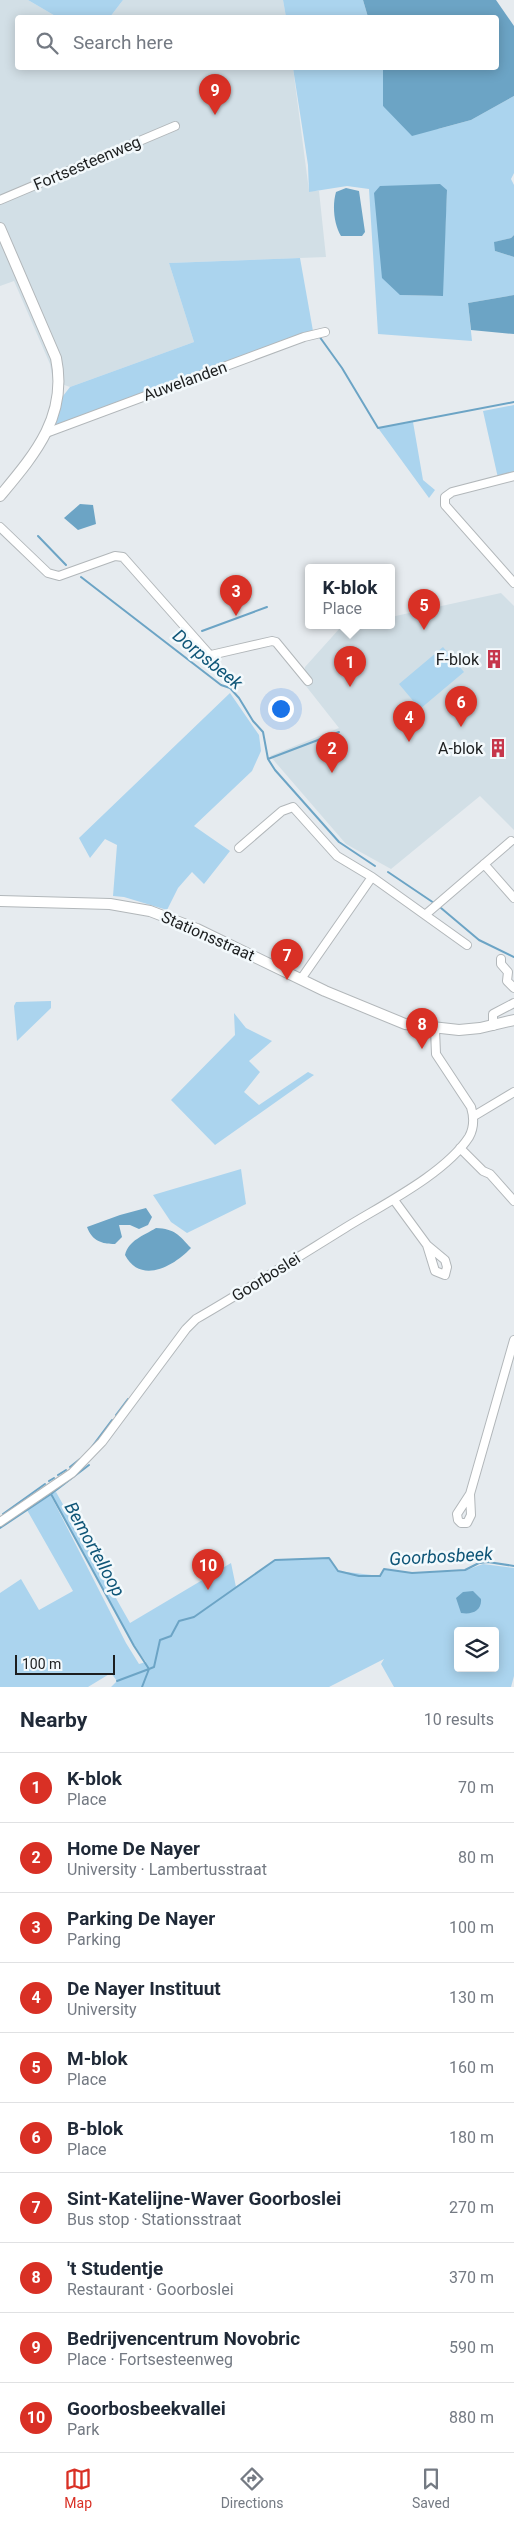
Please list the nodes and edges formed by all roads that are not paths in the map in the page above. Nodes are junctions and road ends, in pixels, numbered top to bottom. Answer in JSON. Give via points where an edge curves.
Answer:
{"nodes":[{"id":1,"x":175,"y":126,"type":"dead end"},
{"id":2,"x":0,"y":200,"type":"edge"},
{"id":3,"x":0,"y":228,"type":"edge"},
{"id":4,"x":325,"y":332,"type":"dead end"},
{"id":5,"x":46,"y":433,"type":"junction"},
{"id":6,"x":514,"y":476,"type":"edge"},
{"id":7,"x":0,"y":496,"type":"edge"},
{"id":8,"x":0,"y":527,"type":"edge"},
{"id":9,"x":514,"y":583,"type":"edge"},
{"id":10,"x":308,"y":681,"type":"dead end"},
{"id":11,"x":511,"y":841,"type":"dead end"},
{"id":12,"x":239,"y":848,"type":"dead end"},
{"id":13,"x":484,"y":864,"type":"junction"},
{"id":14,"x":372,"y":877,"type":"junction"},
{"id":15,"x":514,"y":898,"type":"edge"},
{"id":16,"x":0,"y":901,"type":"edge"},
{"id":17,"x":425,"y":915,"type":"junction"},
{"id":18,"x":467,"y":945,"type":"dead end"},
{"id":19,"x":501,"y":959,"type":"dead end"},
{"id":20,"x":301,"y":979,"type":"junction"},
{"id":21,"x":514,"y":988,"type":"edge"},
{"id":22,"x":514,"y":1003,"type":"edge"},
{"id":23,"x":514,"y":1020,"type":"edge"},
{"id":24,"x":493,"y":1026,"type":"junction"},
{"id":25,"x":435,"y":1029,"type":"junction"},
{"id":26,"x":514,"y":1092,"type":"edge"},
{"id":27,"x":474,"y":1116,"type":"junction"},
{"id":28,"x":460,"y":1148,"type":"junction"},
{"id":29,"x":394,"y":1200,"type":"junction"},
{"id":30,"x":514,"y":1201,"type":"edge"},
{"id":31,"x":427,"y":1245,"type":"dead end"},
{"id":32,"x":514,"y":1340,"type":"edge"},
{"id":33,"x":470,"y":1494,"type":"dead end"},
{"id":34,"x":0,"y":1522,"type":"edge"}],
"edges":[{"from":1,"to":2,"type":"street","name":"Fortsesteenweg"},
{"from":3,"to":5,"type":"street","via":[[56,358],[59,396]]},
{"from":4,"to":5,"type":"street","name":"Auwelanden"},
{"from":5,"to":7,"type":"street"},
{"from":6,"to":9,"type":"street","via":[[452,492],[445,497],[445,505]]},
{"from":8,"to":10,"type":"street","via":[[48,573],[59,576],[116,556],[123,557],[208,653],[276,642]]},
{"from":11,"to":13,"type":"street"},
{"from":12,"to":14,"type":"street","via":[[282,810],[293,808],[337,856]]},
{"from":13,"to":15,"type":"street"},
{"from":13,"to":17,"type":"street"},
{"from":14,"to":17,"type":"street"},
{"from":14,"to":20,"type":"street"},
{"from":16,"to":20,"type":"street","name":"Stationsstraat","via":[[110,904],[150,911],[197,929]]},
{"from":17,"to":18,"type":"street"},
{"from":19,"to":21,"type":"street","via":[[508,972],[506,981]]},
{"from":20,"to":25,"type":"street","name":"Stationsstraat","via":[[392,1020]]},
{"from":22,"to":24,"type":"street","via":[[494,1014]]},
{"from":23,"to":24,"type":"street","name":"Stationsstraat"},
{"from":24,"to":25,"type":"street","name":"Stationsstraat"},
{"from":25,"to":27,"type":"street","via":[[436,1054]]},
{"from":26,"to":27,"type":"street"},
{"from":27,"to":28,"type":"street","name":"Goorboslei","via":[[470,1135]]},
{"from":28,"to":29,"type":"street","name":"Goorboslei"},
{"from":28,"to":30,"type":"street"},
{"from":29,"to":31,"type":"street"},
{"from":29,"to":34,"type":"street","name":"Goorboslei","via":[[196,1319],[87,1459],[72,1473]]},
{"from":32,"to":33,"type":"street"}]}
